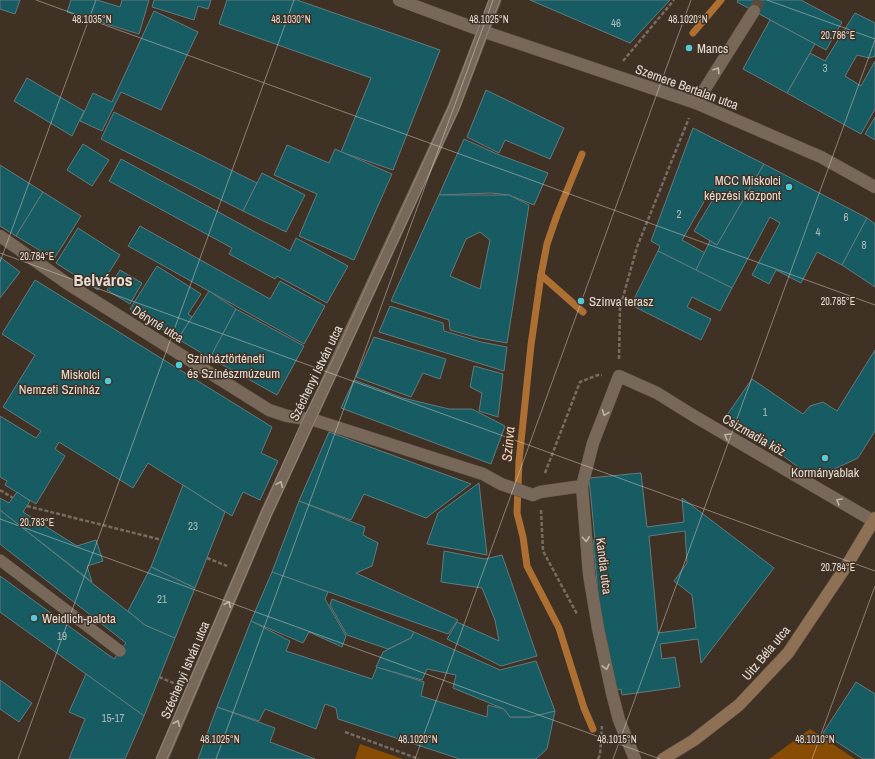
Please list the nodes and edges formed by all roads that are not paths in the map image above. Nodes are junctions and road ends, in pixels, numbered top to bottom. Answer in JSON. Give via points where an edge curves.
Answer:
{"nodes":[{"id":1,"x":399,"y":0,"type":"edge"},
{"id":2,"x":495,"y":0,"type":"edge"},
{"id":3,"x":754,"y":11,"type":"tunnel mouth"},
{"id":4,"x":483,"y":31,"type":"junction"},
{"id":5,"x":696,"y":103,"type":"junction"},
{"id":6,"x":875,"y":187,"type":"edge"},
{"id":7,"x":0,"y":236,"type":"edge"},
{"id":8,"x":619,"y":376,"type":"joint"},
{"id":9,"x":309,"y":418,"type":"junction"},
{"id":10,"x":582,"y":486,"type":"junction"},
{"id":11,"x":874,"y":520,"type":"edge"},
{"id":12,"x":0,"y":560,"type":"edge"},
{"id":13,"x":120,"y":651,"type":"dead end"},
{"id":14,"x":162,"y":759,"type":"edge"},
{"id":15,"x":635,"y":759,"type":"edge"},
{"id":16,"x":663,"y":759,"type":"edge"}],
"edges":[{"from":1,"to":4,"type":"street","name":"Szemere Bertalan utca"},
{"from":2,"to":4,"type":"street","name":"Széchenyi István utca"},
{"from":5,"to":3,"type":"street","one_way":true},
{"from":4,"to":5,"type":"street","name":"Szemere Bertalan utca"},
{"from":4,"to":9,"type":"street","name":"Széchenyi István utca","via":[[454,107],[340,357]]},
{"from":5,"to":6,"type":"street","name":"Szemere Bertalan utca","via":[[821,157]]},
{"from":7,"to":9,"type":"street","name":"Déryné utca","via":[[68,284],[269,410],[287,416]]},
{"from":8,"to":10,"type":"street","name":"Kandia utca","one_way":true,"via":[[593,443]]},
{"from":11,"to":8,"type":"street","name":"Csizmadia köz","one_way":true,"via":[[694,416],[658,392]]},
{"from":9,"to":10,"type":"street","name":"Déryné utca","via":[[483,474],[501,484],[533,495]]},
{"from":14,"to":9,"type":"street","name":"Széchenyi István utca","one_way":true},
{"from":10,"to":15,"type":"street","name":"Kandia utca","one_way":true,"via":[[589,574],[598,628],[619,720]]},
{"from":11,"to":16,"type":"street","name":"Uitz Béla utca","via":[[788,653],[739,705],[694,740]]},
{"from":12,"to":13,"type":"lane"}]}
